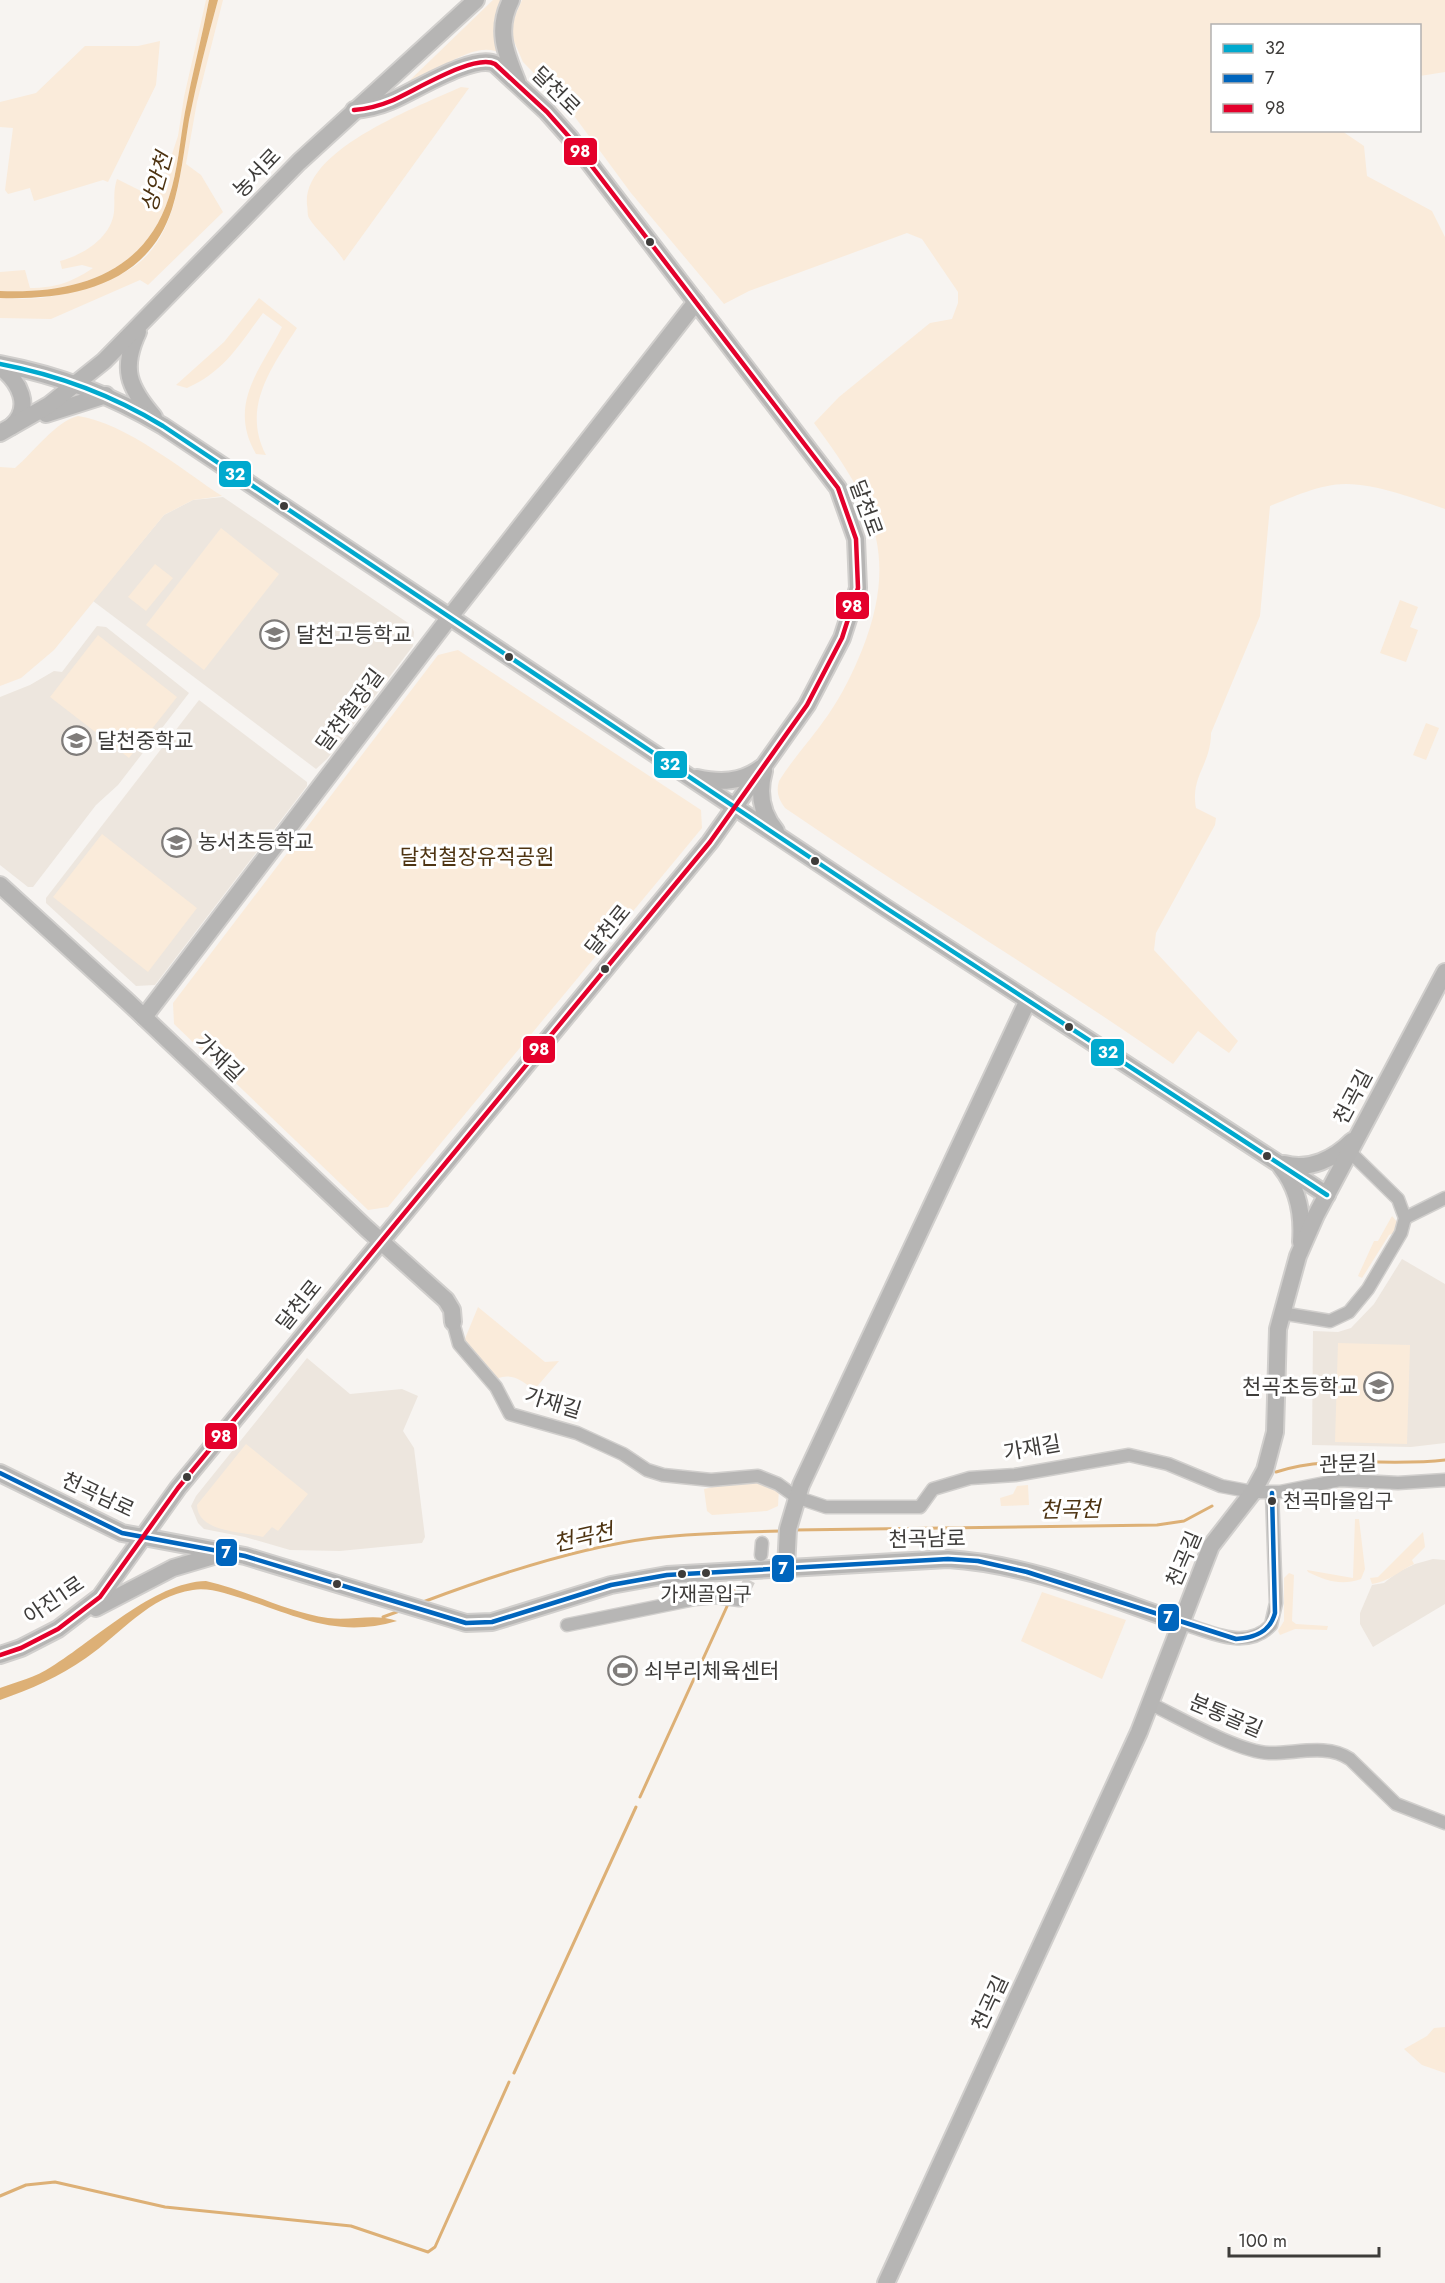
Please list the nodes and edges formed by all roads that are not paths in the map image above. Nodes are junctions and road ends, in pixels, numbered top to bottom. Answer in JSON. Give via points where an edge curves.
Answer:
{"nodes":[{"id":1,"x":476,"y":0,"type":"edge"},
{"id":2,"x":511,"y":0,"type":"edge"},
{"id":3,"x":520,"y":87,"type":"junction"},
{"id":4,"x":354,"y":110,"type":"junction"},
{"id":5,"x":696,"y":302,"type":"junction"},
{"id":6,"x":141,"y":324,"type":"junction"},
{"id":7,"x":0,"y":365,"type":"edge"},
{"id":8,"x":78,"y":384,"type":"junction"},
{"id":9,"x":106,"y":395,"type":"junction"},
{"id":10,"x":27,"y":419,"type":"junction"},
{"id":11,"x":163,"y":426,"type":"junction"},
{"id":12,"x":5,"y":430,"type":"edge"},
{"id":13,"x":449,"y":618,"type":"junction"},
{"id":14,"x":766,"y":764,"type":"junction"},
{"id":15,"x":684,"y":773,"type":"junction"},
{"id":16,"x":736,"y":807,"type":"junction"},
{"id":17,"x":784,"y":840,"type":"junction"},
{"id":18,"x":0,"y":885,"type":"edge"},
{"id":19,"x":1445,"y":972,"type":"edge"},
{"id":20,"x":1028,"y":1000,"type":"junction"},
{"id":21,"x":144,"y":1017,"type":"junction"},
{"id":22,"x":1359,"y":1134,"type":"junction"},
{"id":23,"x":1350,"y":1152,"type":"junction"},
{"id":24,"x":1276,"y":1162,"type":"junction"},
{"id":25,"x":1327,"y":1195,"type":"junction"},
{"id":26,"x":1445,"y":1198,"type":"edge"},
{"id":27,"x":1405,"y":1218,"type":"junction"},
{"id":28,"x":380,"y":1241,"type":"junction"},
{"id":29,"x":1298,"y":1256,"type":"junction"},
{"id":30,"x":1281,"y":1313,"type":"junction"},
{"id":31,"x":453,"y":1322,"type":"joint"},
{"id":32,"x":0,"y":1473,"type":"edge"},
{"id":33,"x":1445,"y":1480,"type":"edge"},
{"id":34,"x":1253,"y":1492,"type":"junction"},
{"id":35,"x":1272,"y":1493,"type":"junction"},
{"id":36,"x":794,"y":1505,"type":"junction"},
{"id":37,"x":141,"y":1537,"type":"junction"},
{"id":38,"x":232,"y":1553,"type":"junction"},
{"id":39,"x":786,"y":1568,"type":"junction"},
{"id":40,"x":744,"y":1591,"type":"dead end"},
{"id":41,"x":75,"y":1617,"type":"junction"},
{"id":42,"x":1182,"y":1623,"type":"junction"},
{"id":43,"x":567,"y":1625,"type":"dead end"},
{"id":44,"x":0,"y":1655,"type":"edge"},
{"id":45,"x":1150,"y":1704,"type":"junction"},
{"id":46,"x":1445,"y":1823,"type":"edge"},
{"id":47,"x":885,"y":2283,"type":"edge"}],
"edges":[{"from":1,"to":4,"type":"street","name":"농서로"},
{"from":2,"to":3,"type":"street","via":[[504,13],[502,38]]},
{"from":3,"to":4,"type":"street","name":"달천로","via":[[495,64],[478,61],[390,102]]},
{"from":3,"to":5,"type":"street","name":"달천로","via":[[571,139]]},
{"from":4,"to":6,"type":"street","name":"농서로"},
{"from":5,"to":13,"type":"street"},
{"from":5,"to":14,"type":"street","name":"달천로","via":[[828,472],[846,507],[856,539],[860,571],[850,620],[818,687]]},
{"from":6,"to":8,"type":"street","name":"농서로"},
{"from":6,"to":11,"type":"street","via":[[128,355],[127,369],[139,397]]},
{"from":7,"to":8,"type":"street"},
{"from":7,"to":12,"type":"street","via":[[15,381],[23,400],[20,416]]},
{"from":8,"to":9,"type":"street"},
{"from":8,"to":10,"type":"street","name":"농서로"},
{"from":9,"to":10,"type":"street"},
{"from":9,"to":11,"type":"street"},
{"from":10,"to":12,"type":"street","name":"농서로"},
{"from":11,"to":13,"type":"street"},
{"from":13,"to":15,"type":"street"},
{"from":13,"to":21,"type":"street","name":"달천철장길"},
{"from":14,"to":15,"type":"street","via":[[749,776],[730,781]]},
{"from":14,"to":16,"type":"street","name":"달천로"},
{"from":14,"to":17,"type":"street","via":[[760,785],[762,804]]},
{"from":15,"to":16,"type":"street"},
{"from":16,"to":17,"type":"street"},
{"from":16,"to":28,"type":"street","name":"달천로"},
{"from":17,"to":20,"type":"street"},
{"from":18,"to":21,"type":"street","name":"가재길"},
{"from":19,"to":22,"type":"street","name":"천곡길"},
{"from":20,"to":24,"type":"street"},
{"from":20,"to":36,"type":"street"},
{"from":21,"to":28,"type":"street","name":"가재길"},
{"from":22,"to":23,"type":"street","name":"천곡길"},
{"from":22,"to":24,"type":"street","via":[[1335,1156],[1315,1164],[1296,1167]]},
{"from":23,"to":25,"type":"street"},
{"from":23,"to":27,"type":"street","name":"천곡길","via":[[1393,1193]]},
{"from":24,"to":25,"type":"street"},
{"from":24,"to":29,"type":"street","via":[[1290,1180],[1300,1209]]},
{"from":25,"to":29,"type":"street"},
{"from":26,"to":27,"type":"street"},
{"from":27,"to":30,"type":"street","via":[[1401,1233],[1379,1271],[1349,1312],[1330,1321]]},
{"from":28,"to":31,"type":"street","name":"가재길","via":[[446,1300]]},
{"from":28,"to":37,"type":"street","name":"달천로"},
{"from":29,"to":30,"type":"street","name":"천곡길"},
{"from":30,"to":34,"type":"street","name":"천곡길","via":[[1276,1344],[1275,1432],[1265,1470]]},
{"from":31,"to":36,"type":"street","name":"가재길","via":[[459,1344],[496,1387],[510,1414],[577,1433],[654,1473],[711,1480],[758,1476],[778,1484]]},
{"from":32,"to":37,"type":"street","name":"천곡남로","via":[[116,1531]]},
{"from":33,"to":35,"type":"street","name":"관문길","via":[[1340,1480]]},
{"from":34,"to":35,"type":"street","name":"관문길"},
{"from":34,"to":36,"type":"street","name":"가재길","via":[[1221,1486],[1168,1464],[1129,1455],[1015,1475],[970,1478],[933,1489],[920,1507]]},
{"from":34,"to":42,"type":"street","name":"천곡길","via":[[1211,1546]]},
{"from":35,"to":42,"type":"street","name":"천곡남로","via":[[1276,1603],[1271,1624],[1261,1633],[1236,1639]]},
{"from":36,"to":39,"type":"street"},
{"from":37,"to":38,"type":"street","name":"천곡남로"},
{"from":37,"to":41,"type":"street","name":"아진1로","via":[[104,1593]]},
{"from":38,"to":39,"type":"street","name":"천곡남로","via":[[466,1623],[492,1622],[632,1580]]},
{"from":38,"to":41,"type":"street","via":[[173,1568]]},
{"from":39,"to":42,"type":"street","name":"천곡남로","via":[[925,1559],[978,1561],[1027,1572]]},
{"from":40,"to":43,"type":"street","via":[[739,1600],[695,1599]]},
{"from":41,"to":44,"type":"street","name":"아진1로","via":[[21,1648]]},
{"from":42,"to":45,"type":"street","name":"천곡길"},
{"from":45,"to":46,"type":"street","name":"분통골길","via":[[1259,1752],[1341,1754],[1396,1804]]},
{"from":45,"to":47,"type":"street","name":"천곡길"}]}
